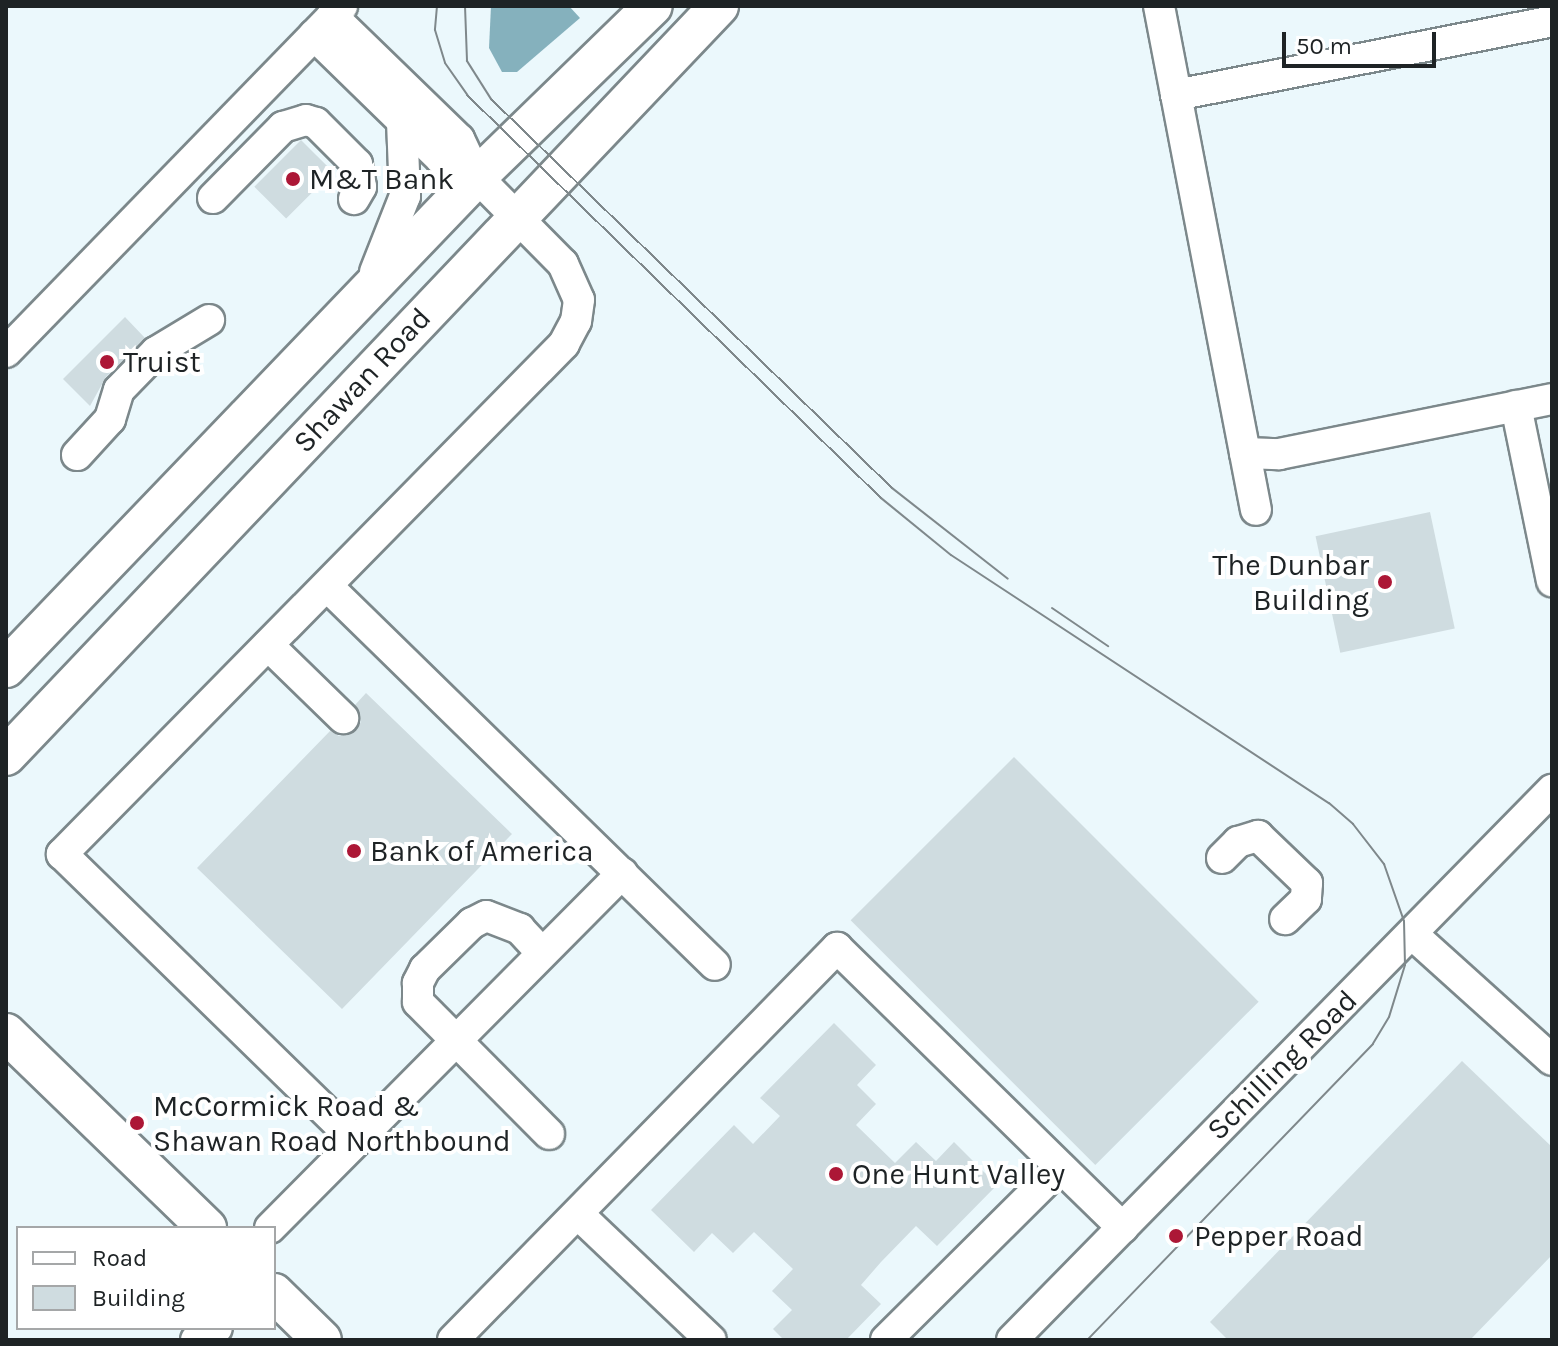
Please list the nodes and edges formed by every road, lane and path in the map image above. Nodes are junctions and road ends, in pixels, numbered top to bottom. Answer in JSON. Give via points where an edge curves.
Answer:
{"nodes":[{"id":1,"x":653,"y":6,"type":"edge"},
{"id":2,"x":719,"y":6,"type":"edge"},
{"id":3,"x":1159,"y":6,"type":"edge"},
{"id":4,"x":329,"y":19,"type":"edge"},
{"id":5,"x":1552,"y":21,"type":"edge"},
{"id":6,"x":1176,"y":95,"type":"junction"},
{"id":7,"x":402,"y":121,"type":"junction"},
{"id":8,"x":477,"y":177,"type":"junction"},
{"id":9,"x":213,"y":198,"type":"dead end"},
{"id":10,"x":354,"y":199,"type":"dead end"},
{"id":11,"x":517,"y":217,"type":"junction"},
{"id":12,"x":361,"y":298,"type":"junction"},
{"id":13,"x":209,"y":320,"type":"dead end"},
{"id":14,"x":6,"y":352,"type":"edge"},
{"id":15,"x":1552,"y":399,"type":"edge"},
{"id":16,"x":1516,"y":406,"type":"junction"},
{"id":17,"x":77,"y":455,"type":"dead end"},
{"id":18,"x":1253,"y":455,"type":"junction"},
{"id":19,"x":1263,"y":509,"type":"dead end"},
{"id":20,"x":1552,"y":581,"type":"edge"},
{"id":21,"x":327,"y":586,"type":"junction"},
{"id":22,"x":268,"y":645,"type":"junction"},
{"id":23,"x":6,"y":668,"type":"edge"},
{"id":24,"x":343,"y":718,"type":"dead end"},
{"id":25,"x":6,"y":756,"type":"edge"},
{"id":26,"x":1552,"y":790,"type":"edge"},
{"id":27,"x":1222,"y":858,"type":"dead end"},
{"id":28,"x":622,"y":873,"type":"junction"},
{"id":29,"x":1285,"y":919,"type":"dead end"},
{"id":30,"x":1412,"y":934,"type":"junction"},
{"id":31,"x":542,"y":953,"type":"junction"},
{"id":32,"x":715,"y":965,"type":"dead end"},
{"id":33,"x":6,"y":1033,"type":"edge"},
{"id":34,"x":454,"y":1042,"type":"junction"},
{"id":35,"x":1552,"y":1060,"type":"edge"},
{"id":36,"x":549,"y":1134,"type":"dead end"},
{"id":37,"x":356,"y":1141,"type":"junction"},
{"id":38,"x":1060,"y":1167,"type":"junction"},
{"id":39,"x":578,"y":1214,"type":"junction"},
{"id":40,"x":205,"y":1226,"type":"edge"},
{"id":41,"x":272,"y":1226,"type":"edge"},
{"id":42,"x":1123,"y":1228,"type":"junction"},
{"id":43,"x":276,"y":1295,"type":"edge"},
{"id":44,"x":214,"y":1330,"type":"edge"},
{"id":45,"x":196,"y":1340,"type":"edge"},
{"id":46,"x":322,"y":1340,"type":"edge"},
{"id":47,"x":453,"y":1340,"type":"edge"},
{"id":48,"x":711,"y":1340,"type":"edge"},
{"id":49,"x":886,"y":1340,"type":"edge"},
{"id":50,"x":1012,"y":1340,"type":"edge"}],
"edges":[{"from":1,"to":8,"type":"main road","name":"Shawan Road"},
{"from":2,"to":11,"type":"main road","name":"Shawan Road"},
{"from":3,"to":6,"type":"street"},
{"from":4,"to":7,"type":"street"},
{"from":4,"to":8,"type":"street","via":[[459,139]]},
{"from":4,"to":14,"type":"street"},
{"from":5,"to":6,"type":"street"},
{"from":6,"to":18,"type":"street"},
{"from":7,"to":8,"type":"street","via":[[441,159]]},
{"from":7,"to":12,"type":"street","via":[[407,159],[401,217]]},
{"from":8,"to":11,"type":"street"},
{"from":8,"to":12,"type":"main road","name":"Shawan Road"},
{"from":9,"to":10,"type":"street","via":[[283,127],[306,120],[316,123],[357,164],[361,187]]},
{"from":11,"to":21,"type":"street","via":[[575,282],[576,321],[564,344]]},
{"from":11,"to":25,"type":"main road","name":"Shawan Road"},
{"from":12,"to":23,"type":"main road","name":"Shawan Road"},
{"from":13,"to":17,"type":"street","via":[[156,352],[119,390],[110,419]]},
{"from":15,"to":16,"type":"street"},
{"from":16,"to":18,"type":"street"},
{"from":16,"to":20,"type":"street"},
{"from":18,"to":19,"type":"street"},
{"from":21,"to":22,"type":"street"},
{"from":21,"to":28,"type":"street"},
{"from":22,"to":24,"type":"street"},
{"from":22,"to":37,"type":"street","via":[[62,854]]},
{"from":26,"to":30,"type":"street","name":"Schilling Road"},
{"from":27,"to":29,"type":"street","via":[[1238,842],[1258,836],[1307,883],[1306,899]]},
{"from":28,"to":31,"type":"street"},
{"from":28,"to":32,"type":"street"},
{"from":30,"to":35,"type":"street"},
{"from":30,"to":42,"type":"street","name":"Schilling Road"},
{"from":31,"to":34,"type":"street"},
{"from":31,"to":34,"type":"street","via":[[520,929],[486,916],[425,969],[418,1002]]},
{"from":33,"to":40,"type":"main road"},
{"from":34,"to":36,"type":"street"},
{"from":34,"to":37,"type":"street"},
{"from":37,"to":41,"type":"street"},
{"from":38,"to":39,"type":"street","via":[[837,948]]},
{"from":38,"to":42,"type":"street"},
{"from":38,"to":49,"type":"street"},
{"from":39,"to":47,"type":"street"},
{"from":39,"to":48,"type":"street"},
{"from":42,"to":50,"type":"street","name":"Schilling Road"},
{"from":43,"to":46,"type":"main road"},
{"from":44,"to":45,"type":"street"}]}
